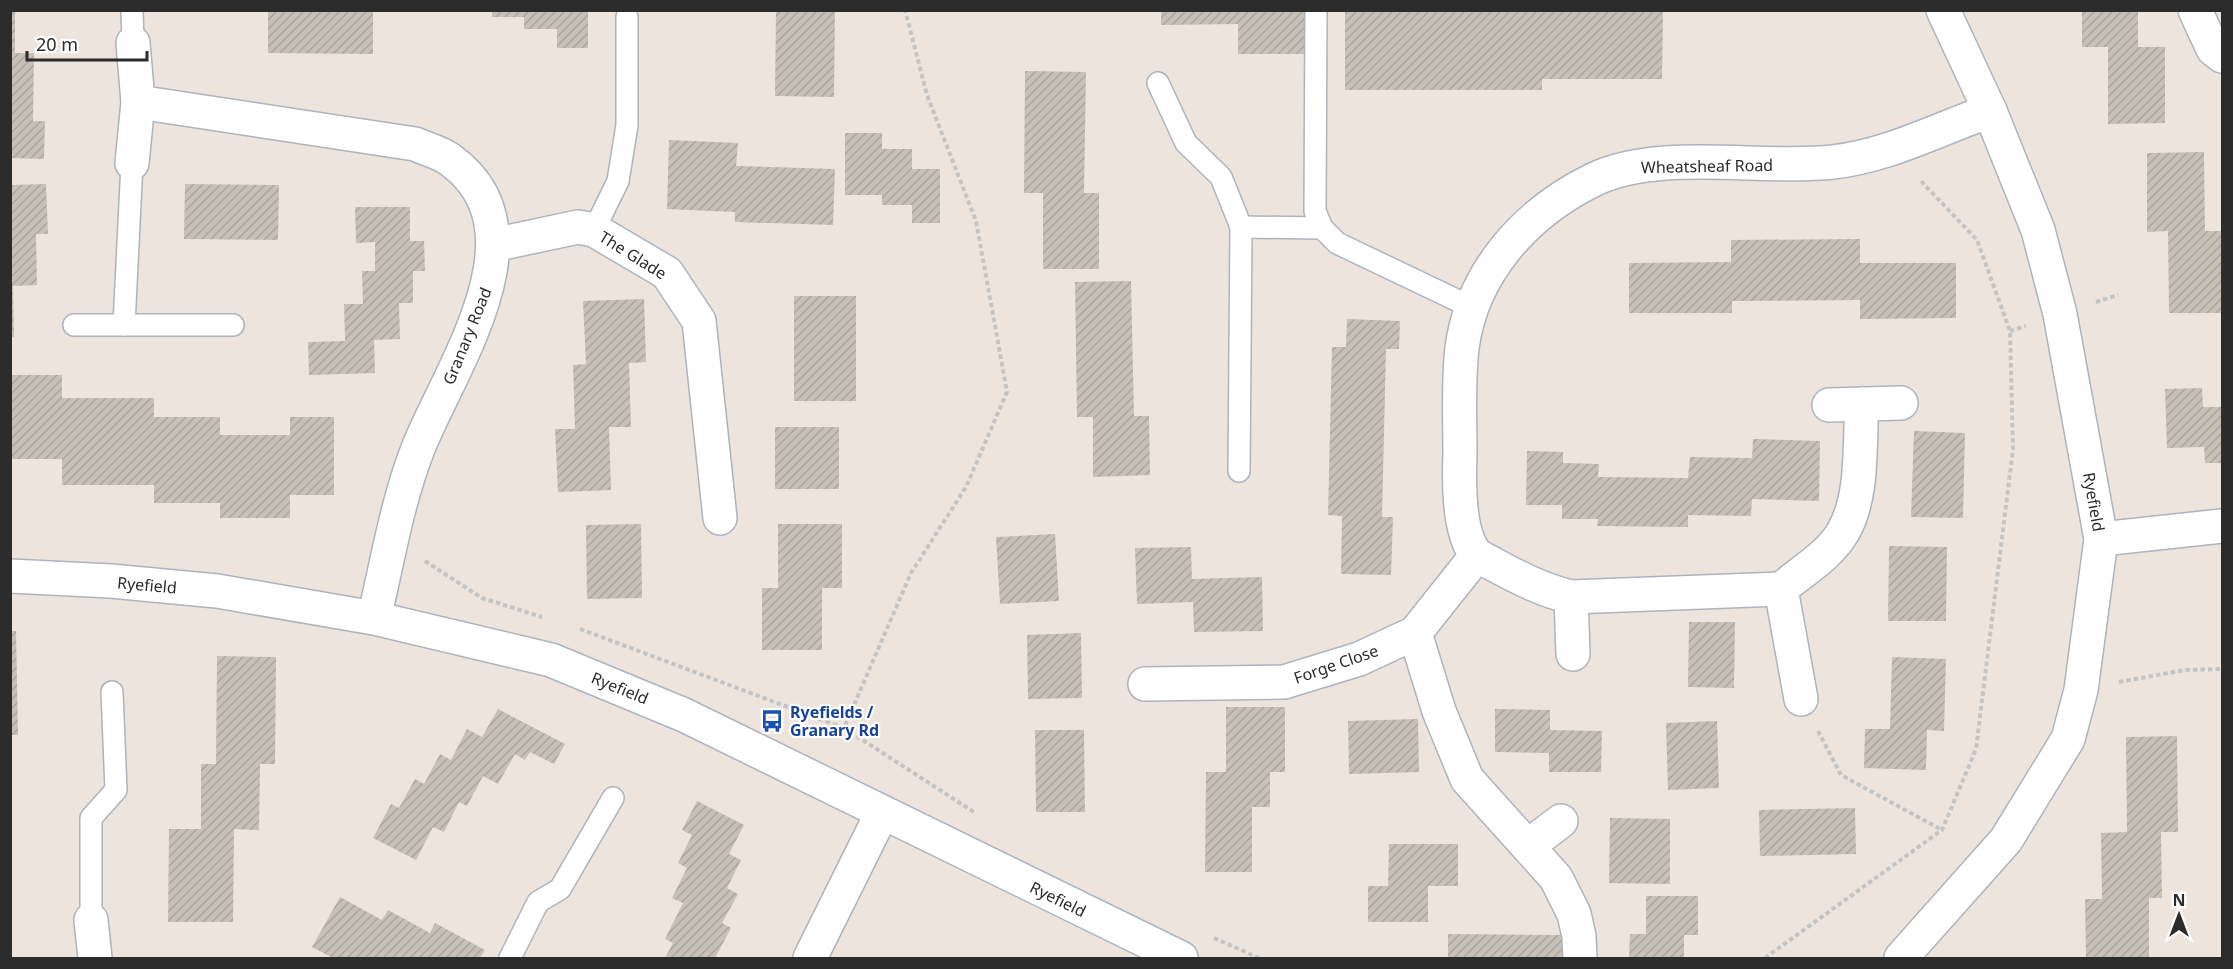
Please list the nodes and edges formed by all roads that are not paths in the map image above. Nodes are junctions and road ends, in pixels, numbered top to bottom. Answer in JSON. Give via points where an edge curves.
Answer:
{"nodes":[{"id":1,"x":132,"y":10,"type":"edge"},
{"id":2,"x":1316,"y":10,"type":"edge"},
{"id":3,"x":1943,"y":10,"type":"edge"},
{"id":4,"x":2195,"y":10,"type":"edge"},
{"id":5,"x":627,"y":18,"type":"dead end"},
{"id":6,"x":133,"y":44,"type":"joint"},
{"id":7,"x":2223,"y":56,"type":"edge"},
{"id":8,"x":1158,"y":83,"type":"dead end"},
{"id":9,"x":138,"y":102,"type":"junction"},
{"id":10,"x":1990,"y":111,"type":"junction"},
{"id":11,"x":132,"y":163,"type":"joint"},
{"id":12,"x":1241,"y":227,"type":"junction"},
{"id":13,"x":1322,"y":228,"type":"junction"},
{"id":14,"x":594,"y":230,"type":"junction"},
{"id":15,"x":493,"y":245,"type":"junction"},
{"id":16,"x":1471,"y":307,"type":"junction"},
{"id":17,"x":74,"y":325,"type":"dead end"},
{"id":18,"x":124,"y":325,"type":"junction"},
{"id":19,"x":233,"y":325,"type":"dead end"},
{"id":20,"x":1901,"y":403,"type":"dead end"},
{"id":21,"x":1862,"y":404,"type":"junction"},
{"id":22,"x":1830,"y":405,"type":"dead end"},
{"id":23,"x":1239,"y":471,"type":"dead end"},
{"id":24,"x":720,"y":518,"type":"dead end"},
{"id":25,"x":2223,"y":526,"type":"edge"},
{"id":26,"x":2101,"y":539,"type":"junction"},
{"id":27,"x":1477,"y":555,"type":"junction"},
{"id":28,"x":10,"y":576,"type":"edge"},
{"id":29,"x":1781,"y":589,"type":"junction"},
{"id":30,"x":1571,"y":597,"type":"junction"},
{"id":31,"x":374,"y":618,"type":"junction"},
{"id":32,"x":1415,"y":633,"type":"junction"},
{"id":33,"x":1573,"y":654,"type":"dead end"},
{"id":34,"x":1145,"y":684,"type":"dead end"},
{"id":35,"x":112,"y":692,"type":"dead end"},
{"id":36,"x":1801,"y":699,"type":"road end"},
{"id":37,"x":613,"y":798,"type":"dead end"},
{"id":38,"x":882,"y":813,"type":"junction"},
{"id":39,"x":1561,"y":821,"type":"dead end"},
{"id":40,"x":1528,"y":846,"type":"junction"},
{"id":41,"x":92,"y":920,"type":"joint"},
{"id":42,"x":95,"y":958,"type":"edge"},
{"id":43,"x":510,"y":958,"type":"edge"},
{"id":44,"x":810,"y":958,"type":"edge"},
{"id":45,"x":1180,"y":958,"type":"edge"},
{"id":46,"x":1580,"y":958,"type":"edge"},
{"id":47,"x":1901,"y":958,"type":"edge"}],
"edges":[{"from":1,"to":6,"type":"lane"},
{"from":2,"to":13,"type":"lane","via":[[1315,211]]},
{"from":3,"to":10,"type":"street","name":"Ryefield"},
{"from":4,"to":7,"type":"street","via":[[2213,50]]},
{"from":5,"to":14,"type":"lane","via":[[627,125],[618,181]]},
{"from":6,"to":9,"type":"street"},
{"from":8,"to":12,"type":"lane","via":[[1186,143],[1221,177]]},
{"from":9,"to":11,"type":"street"},
{"from":9,"to":15,"type":"street","name":"Granary Road","via":[[415,144],[448,158],[472,180],[486,207]]},
{"from":10,"to":16,"type":"street","name":"Wheatsheaf Road","via":[[1895,149],[1835,162],[1666,163],[1622,169],[1594,179],[1553,203],[1518,233],[1494,262]]},
{"from":10,"to":26,"type":"street","name":"Ryefield","via":[[2038,230],[2060,314]]},
{"from":11,"to":18,"type":"lane"},
{"from":12,"to":13,"type":"lane"},
{"from":12,"to":23,"type":"lane"},
{"from":13,"to":16,"type":"lane","via":[[1337,243]]},
{"from":14,"to":15,"type":"street","name":"The Glade","via":[[555,230]]},
{"from":14,"to":24,"type":"street","name":"The Glade","via":[[668,273],[699,321]]},
{"from":15,"to":31,"type":"street","name":"Granary Road","via":[[489,283],[405,487]]},
{"from":16,"to":27,"type":"street","name":"Wheatsheaf Road","via":[[1462,349],[1459,491],[1464,525]]},
{"from":17,"to":18,"type":"lane"},
{"from":18,"to":19,"type":"lane"},
{"from":20,"to":21,"type":"street"},
{"from":21,"to":22,"type":"street"},
{"from":21,"to":29,"type":"street","via":[[1855,499],[1842,533],[1816,561]]},
{"from":25,"to":26,"type":"street"},
{"from":26,"to":47,"type":"street","name":"Ryefield","via":[[2081,690],[2068,738],[2006,840]]},
{"from":27,"to":30,"type":"street","via":[[1541,590]]},
{"from":27,"to":32,"type":"street","name":"Forge Close"},
{"from":28,"to":31,"type":"street","name":"Ryefield","via":[[217,591]]},
{"from":29,"to":30,"type":"street"},
{"from":29,"to":36,"type":"street"},
{"from":30,"to":33,"type":"street"},
{"from":31,"to":38,"type":"street","name":"Ryefield","via":[[551,660],[684,714]]},
{"from":32,"to":34,"type":"street","name":"Forge Close","via":[[1359,658],[1284,682]]},
{"from":32,"to":40,"type":"street","via":[[1439,711],[1467,779]]},
{"from":35,"to":41,"type":"lane","via":[[116,790],[92,818]]},
{"from":37,"to":43,"type":"lane","via":[[560,889],[538,902]]},
{"from":38,"to":44,"type":"street"},
{"from":38,"to":45,"type":"street","name":"Ryefield"},
{"from":39,"to":40,"type":"street"},
{"from":40,"to":46,"type":"street","via":[[1556,878],[1574,914]]},
{"from":41,"to":42,"type":"street"}]}
